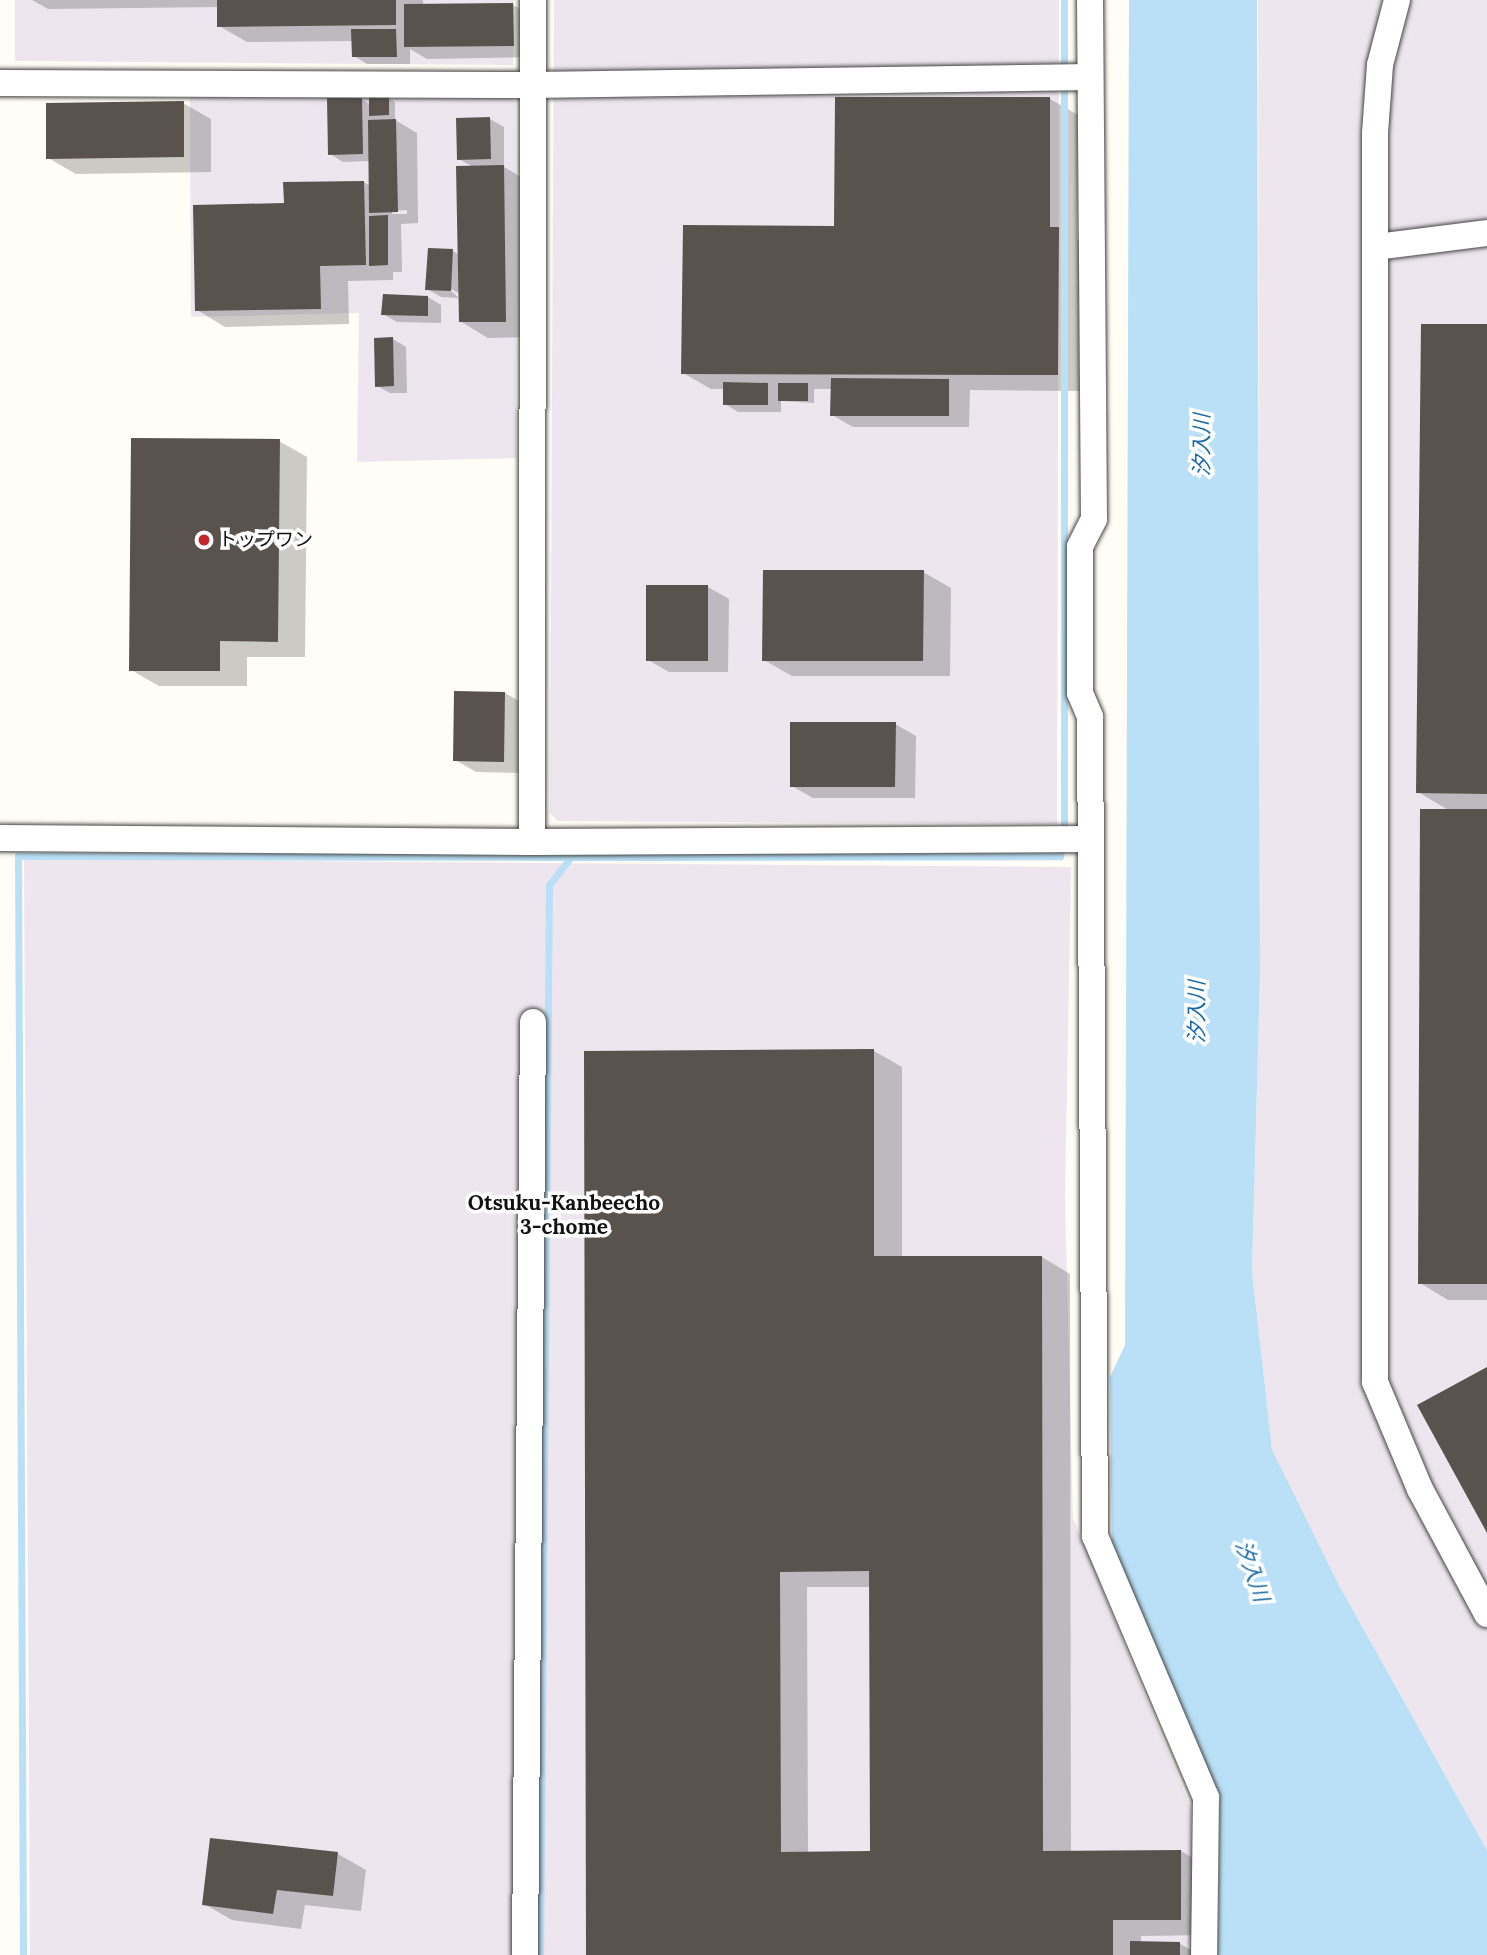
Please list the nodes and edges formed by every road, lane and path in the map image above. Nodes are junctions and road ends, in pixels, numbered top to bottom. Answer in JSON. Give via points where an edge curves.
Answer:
{"nodes":[{"id":1,"x":533,"y":0,"type":"edge"},
{"id":2,"x":1090,"y":0,"type":"edge"},
{"id":3,"x":1397,"y":0,"type":"edge"},
{"id":4,"x":1090,"y":77,"type":"junction"},
{"id":5,"x":0,"y":83,"type":"edge"},
{"id":6,"x":532,"y":85,"type":"junction"},
{"id":7,"x":1487,"y":233,"type":"edge"},
{"id":8,"x":1376,"y":247,"type":"junction"},
{"id":9,"x":0,"y":838,"type":"edge"},
{"id":10,"x":1089,"y":839,"type":"junction"},
{"id":11,"x":532,"y":842,"type":"junction"},
{"id":12,"x":533,"y":1022,"type":"dead end"},
{"id":13,"x":1487,"y":1614,"type":"edge"},
{"id":14,"x":525,"y":1955,"type":"edge"},
{"id":15,"x":1204,"y":1955,"type":"edge"}],
"edges":[{"from":1,"to":6,"type":"street"},
{"from":2,"to":4,"type":"street"},
{"from":3,"to":8,"type":"street","via":[[1380,65],[1374,133]]},
{"from":4,"to":6,"type":"street"},
{"from":4,"to":10,"type":"street","via":[[1094,519],[1080,547],[1080,693],[1090,717]]},
{"from":5,"to":6,"type":"street"},
{"from":6,"to":11,"type":"street"},
{"from":7,"to":8,"type":"street"},
{"from":8,"to":13,"type":"street","via":[[1376,1382],[1420,1489]]},
{"from":9,"to":11,"type":"street"},
{"from":10,"to":11,"type":"street"},
{"from":10,"to":15,"type":"street","via":[[1095,1536],[1206,1797]]},
{"from":12,"to":14,"type":"street"}]}
